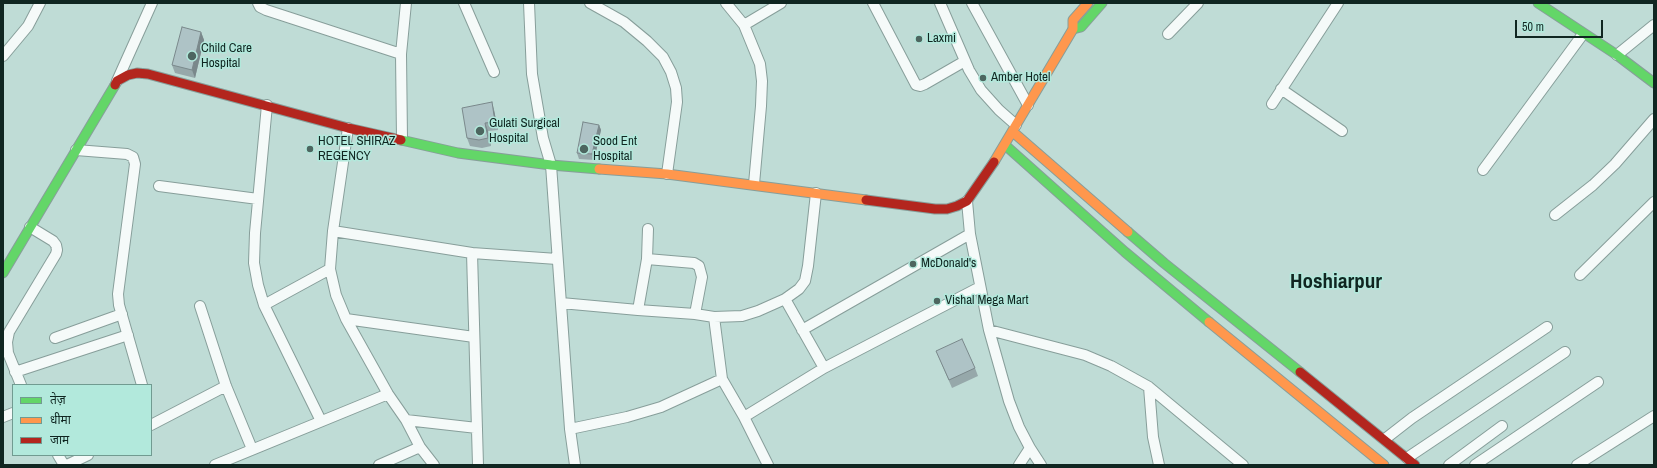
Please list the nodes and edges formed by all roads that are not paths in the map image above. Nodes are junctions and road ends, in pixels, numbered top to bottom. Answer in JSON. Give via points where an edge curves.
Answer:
{"nodes":[{"id":1,"x":40,"y":3,"type":"edge"},
{"id":2,"x":152,"y":3,"type":"edge"},
{"id":3,"x":258,"y":3,"type":"edge"},
{"id":4,"x":406,"y":3,"type":"edge"},
{"id":5,"x":464,"y":3,"type":"edge"},
{"id":6,"x":529,"y":3,"type":"edge"},
{"id":7,"x":590,"y":3,"type":"edge"},
{"id":8,"x":726,"y":3,"type":"edge"},
{"id":9,"x":782,"y":3,"type":"edge"},
{"id":10,"x":873,"y":3,"type":"edge"},
{"id":11,"x":940,"y":3,"type":"edge"},
{"id":12,"x":972,"y":3,"type":"edge"},
{"id":13,"x":1088,"y":3,"type":"edge"},
{"id":14,"x":1102,"y":3,"type":"edge"},
{"id":15,"x":1198,"y":3,"type":"edge"},
{"id":16,"x":1338,"y":3,"type":"edge"},
{"id":17,"x":1538,"y":3,"type":"edge"},
{"id":18,"x":744,"y":25,"type":"junction"},
{"id":19,"x":1654,"y":25,"type":"edge"},
{"id":20,"x":1073,"y":30,"type":"junction"},
{"id":21,"x":1168,"y":34,"type":"dead end"},
{"id":22,"x":1583,"y":34,"type":"junction"},
{"id":23,"x":401,"y":54,"type":"junction"},
{"id":24,"x":1617,"y":55,"type":"junction"},
{"id":25,"x":3,"y":56,"type":"edge"},
{"id":26,"x":965,"y":61,"type":"junction"},
{"id":27,"x":494,"y":72,"type":"dead end"},
{"id":28,"x":117,"y":81,"type":"junction"},
{"id":29,"x":1654,"y":83,"type":"edge"},
{"id":30,"x":1281,"y":89,"type":"junction"},
{"id":31,"x":1272,"y":104,"type":"dead end"},
{"id":32,"x":266,"y":105,"type":"junction"},
{"id":33,"x":1028,"y":105,"type":"junction"},
{"id":34,"x":1654,"y":119,"type":"edge"},
{"id":35,"x":348,"y":128,"type":"junction"},
{"id":36,"x":1015,"y":129,"type":"junction"},
{"id":37,"x":1342,"y":131,"type":"dead end"},
{"id":38,"x":402,"y":139,"type":"junction"},
{"id":39,"x":1005,"y":145,"type":"junction"},
{"id":40,"x":76,"y":150,"type":"junction"},
{"id":41,"x":551,"y":165,"type":"junction"},
{"id":42,"x":1484,"y":170,"type":"dead end"},
{"id":43,"x":667,"y":174,"type":"junction"},
{"id":44,"x":754,"y":184,"type":"junction"},
{"id":45,"x":159,"y":186,"type":"dead end"},
{"id":46,"x":816,"y":193,"type":"junction"},
{"id":47,"x":1088,"y":198,"type":"junction"},
{"id":48,"x":258,"y":199,"type":"junction"},
{"id":49,"x":967,"y":201,"type":"junction"},
{"id":50,"x":1654,"y":202,"type":"edge"},
{"id":51,"x":1078,"y":210,"type":"junction"},
{"id":52,"x":1555,"y":215,"type":"dead end"},
{"id":53,"x":30,"y":227,"type":"junction"},
{"id":54,"x":648,"y":229,"type":"dead end"},
{"id":55,"x":333,"y":231,"type":"junction"},
{"id":56,"x":970,"y":234,"type":"junction"},
{"id":57,"x":472,"y":253,"type":"junction"},
{"id":58,"x":557,"y":259,"type":"junction"},
{"id":59,"x":647,"y":259,"type":"junction"},
{"id":60,"x":330,"y":269,"type":"junction"},
{"id":61,"x":3,"y":273,"type":"edge"},
{"id":62,"x":1580,"y":275,"type":"dead end"},
{"id":63,"x":980,"y":287,"type":"junction"},
{"id":64,"x":785,"y":299,"type":"junction"},
{"id":65,"x":561,"y":303,"type":"junction"},
{"id":66,"x":264,"y":305,"type":"junction"},
{"id":67,"x":200,"y":306,"type":"dead end"},
{"id":68,"x":638,"y":310,"type":"junction"},
{"id":69,"x":122,"y":314,"type":"junction"},
{"id":70,"x":695,"y":314,"type":"junction"},
{"id":71,"x":714,"y":317,"type":"junction"},
{"id":72,"x":346,"y":319,"type":"junction"},
{"id":73,"x":1547,"y":327,"type":"dead end"},
{"id":74,"x":802,"y":330,"type":"junction"},
{"id":75,"x":989,"y":330,"type":"junction"},
{"id":76,"x":128,"y":335,"type":"junction"},
{"id":77,"x":474,"y":337,"type":"junction"},
{"id":78,"x":55,"y":338,"type":"dead end"},
{"id":79,"x":1565,"y":352,"type":"dead end"},
{"id":80,"x":824,"y":368,"type":"junction"},
{"id":81,"x":15,"y":372,"type":"junction"},
{"id":82,"x":722,"y":379,"type":"junction"},
{"id":83,"x":1598,"y":382,"type":"dead end"},
{"id":84,"x":21,"y":384,"type":"edge"},
{"id":85,"x":142,"y":384,"type":"edge"},
{"id":86,"x":226,"y":386,"type":"junction"},
{"id":87,"x":1149,"y":387,"type":"junction"},
{"id":88,"x":388,"y":394,"type":"junction"},
{"id":89,"x":12,"y":412,"type":"edge"},
{"id":90,"x":1654,"y":416,"type":"edge"},
{"id":91,"x":3,"y":417,"type":"edge"},
{"id":92,"x":744,"y":417,"type":"junction"},
{"id":93,"x":406,"y":420,"type":"junction"},
{"id":94,"x":321,"y":421,"type":"junction"},
{"id":95,"x":152,"y":422,"type":"edge"},
{"id":96,"x":1502,"y":426,"type":"dead end"},
{"id":97,"x":477,"y":428,"type":"junction"},
{"id":98,"x":570,"y":429,"type":"junction"},
{"id":99,"x":1385,"y":439,"type":"junction"},
{"id":100,"x":420,"y":447,"type":"junction"},
{"id":101,"x":1030,"y":448,"type":"junction"},
{"id":102,"x":252,"y":449,"type":"junction"},
{"id":103,"x":59,"y":456,"type":"edge"},
{"id":104,"x":86,"y":456,"type":"edge"},
{"id":105,"x":1406,"y":458,"type":"junction"},
{"id":106,"x":572,"y":464,"type":"edge"},
{"id":107,"x":64,"y":465,"type":"edge"},
{"id":108,"x":67,"y":465,"type":"edge"},
{"id":109,"x":215,"y":465,"type":"edge"},
{"id":110,"x":379,"y":465,"type":"edge"},
{"id":111,"x":434,"y":465,"type":"edge"},
{"id":112,"x":478,"y":465,"type":"edge"},
{"id":113,"x":768,"y":465,"type":"edge"},
{"id":114,"x":1020,"y":465,"type":"edge"},
{"id":115,"x":1041,"y":465,"type":"edge"},
{"id":116,"x":1159,"y":465,"type":"edge"},
{"id":117,"x":1243,"y":465,"type":"edge"},
{"id":118,"x":1384,"y":465,"type":"edge"},
{"id":119,"x":1415,"y":465,"type":"edge"},
{"id":120,"x":1449,"y":465,"type":"edge"},
{"id":121,"x":1475,"y":465,"type":"edge"},
{"id":122,"x":1577,"y":465,"type":"edge"}],
"edges":[{"from":1,"to":25,"type":"street","via":[[28,26]]},
{"from":2,"to":28,"type":"street"},
{"from":3,"to":23,"type":"street","via":[[266,10]]},
{"from":4,"to":23,"type":"street"},
{"from":5,"to":27,"type":"street"},
{"from":6,"to":41,"type":"street","via":[[532,74],[543,138]]},
{"from":7,"to":43,"type":"street","via":[[624,22],[663,56],[676,88],[677,102]]},
{"from":8,"to":18,"type":"street"},
{"from":9,"to":18,"type":"street"},
{"from":10,"to":26,"type":"street","via":[[916,85],[925,84]]},
{"from":11,"to":26,"type":"street"},
{"from":12,"to":33,"type":"street"},
{"from":13,"to":20,"type":"main road","via":[[1073,20]]},
{"from":14,"to":20,"type":"main road","via":[[1081,27]]},
{"from":15,"to":21,"type":"street"},
{"from":16,"to":30,"type":"street"},
{"from":17,"to":22,"type":"main road"},
{"from":18,"to":44,"type":"street","via":[[760,64],[762,81]]},
{"from":19,"to":24,"type":"street"},
{"from":20,"to":33,"type":"main road"},
{"from":22,"to":24,"type":"main road"},
{"from":22,"to":42,"type":"street"},
{"from":23,"to":38,"type":"street"},
{"from":24,"to":29,"type":"main road"},
{"from":26,"to":36,"type":"street","via":[[981,90]]},
{"from":28,"to":32,"type":"main road","via":[[128,75],[148,74]]},
{"from":28,"to":40,"type":"main road"},
{"from":30,"to":31,"type":"street"},
{"from":30,"to":37,"type":"street"},
{"from":32,"to":35,"type":"main road"},
{"from":32,"to":48,"type":"street"},
{"from":33,"to":36,"type":"main road"},
{"from":34,"to":52,"type":"street","via":[[1593,185]]},
{"from":35,"to":38,"type":"main road"},
{"from":35,"to":55,"type":"street"},
{"from":36,"to":39,"type":"main road"},
{"from":36,"to":47,"type":"main road"},
{"from":38,"to":41,"type":"main road","via":[[458,153]]},
{"from":39,"to":49,"type":"main road"},
{"from":39,"to":51,"type":"main road"},
{"from":40,"to":53,"type":"main road"},
{"from":40,"to":69,"type":"street","via":[[127,154],[133,157],[135,164],[118,294]]},
{"from":41,"to":43,"type":"main road"},
{"from":41,"to":58,"type":"street"},
{"from":43,"to":44,"type":"main road"},
{"from":44,"to":46,"type":"main road"},
{"from":45,"to":48,"type":"street"},
{"from":46,"to":49,"type":"main road","via":[[935,209],[946,209]]},
{"from":46,"to":64,"type":"street","via":[[805,281]]},
{"from":47,"to":51,"type":"main road"},
{"from":47,"to":99,"type":"main road","via":[[1164,264]]},
{"from":48,"to":66,"type":"street","via":[[254,263]]},
{"from":49,"to":56,"type":"street"},
{"from":50,"to":62,"type":"street"},
{"from":51,"to":118,"type":"main road","via":[[1264,368]]},
{"from":53,"to":61,"type":"main road"},
{"from":53,"to":81,"type":"street","via":[[53,240],[57,250],[9,332],[8,353]]},
{"from":54,"to":59,"type":"street"},
{"from":55,"to":57,"type":"street"},
{"from":55,"to":60,"type":"street"},
{"from":56,"to":63,"type":"street"},
{"from":56,"to":74,"type":"street"},
{"from":57,"to":58,"type":"street"},
{"from":57,"to":77,"type":"street"},
{"from":58,"to":65,"type":"street"},
{"from":59,"to":68,"type":"street"},
{"from":59,"to":70,"type":"street","via":[[694,263],[699,266],[702,277]]},
{"from":60,"to":66,"type":"street"},
{"from":60,"to":72,"type":"street","via":[[336,295]]},
{"from":63,"to":75,"type":"street"},
{"from":63,"to":80,"type":"street"},
{"from":64,"to":71,"type":"street","via":[[742,316]]},
{"from":64,"to":74,"type":"street"},
{"from":65,"to":68,"type":"street"},
{"from":65,"to":98,"type":"street"},
{"from":66,"to":94,"type":"street"},
{"from":67,"to":86,"type":"street"},
{"from":68,"to":70,"type":"street"},
{"from":69,"to":76,"type":"street"},
{"from":69,"to":78,"type":"street"},
{"from":70,"to":71,"type":"street"},
{"from":71,"to":82,"type":"street"},
{"from":72,"to":77,"type":"street"},
{"from":72,"to":88,"type":"street"},
{"from":73,"to":99,"type":"street"},
{"from":74,"to":80,"type":"street"},
{"from":75,"to":87,"type":"street","via":[[1085,355]]},
{"from":75,"to":101,"type":"street","via":[[1009,400]]},
{"from":76,"to":81,"type":"street"},
{"from":76,"to":85,"type":"street"},
{"from":77,"to":97,"type":"street"},
{"from":79,"to":105,"type":"street"},
{"from":80,"to":92,"type":"street"},
{"from":81,"to":84,"type":"street"},
{"from":82,"to":92,"type":"street"},
{"from":82,"to":98,"type":"street","via":[[656,409]]},
{"from":83,"to":121,"type":"street"},
{"from":86,"to":95,"type":"street"},
{"from":86,"to":102,"type":"street"},
{"from":87,"to":116,"type":"street","via":[[1153,437]]},
{"from":87,"to":117,"type":"street"},
{"from":88,"to":93,"type":"street"},
{"from":88,"to":94,"type":"street"},
{"from":89,"to":91,"type":"street"},
{"from":90,"to":122,"type":"street"},
{"from":92,"to":113,"type":"street"},
{"from":93,"to":97,"type":"street"},
{"from":93,"to":100,"type":"street"},
{"from":94,"to":102,"type":"street"},
{"from":96,"to":120,"type":"street"},
{"from":97,"to":112,"type":"street"},
{"from":98,"to":106,"type":"street"},
{"from":99,"to":105,"type":"main road"},
{"from":100,"to":110,"type":"street"},
{"from":100,"to":111,"type":"street"},
{"from":101,"to":114,"type":"street"},
{"from":101,"to":115,"type":"street"},
{"from":102,"to":109,"type":"street"},
{"from":103,"to":107,"type":"street"},
{"from":104,"to":108,"type":"street"},
{"from":105,"to":119,"type":"main road"}]}
